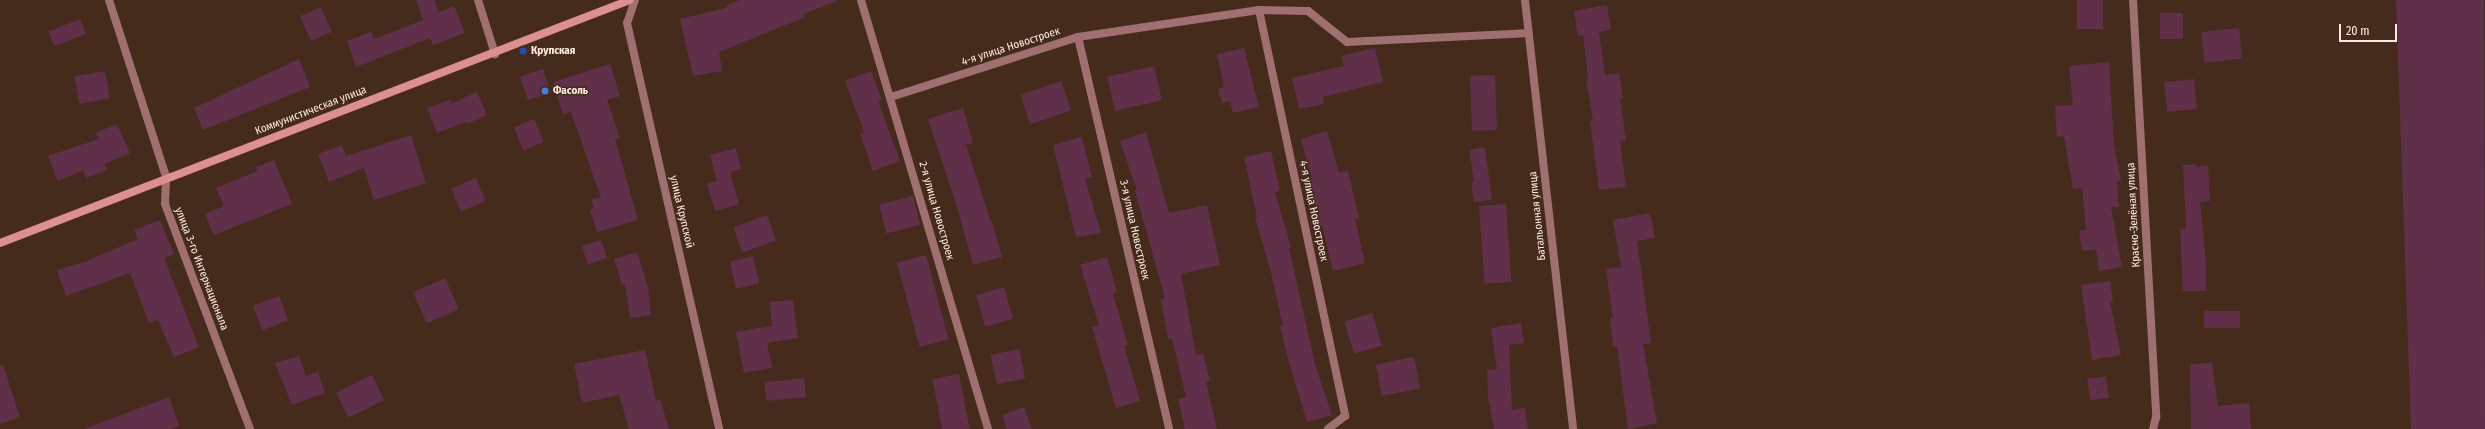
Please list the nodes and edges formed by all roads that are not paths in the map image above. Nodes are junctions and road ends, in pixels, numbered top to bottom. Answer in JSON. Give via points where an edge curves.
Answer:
{"nodes":[{"id":1,"x":108,"y":0,"type":"edge"},
{"id":2,"x":478,"y":0,"type":"edge"},
{"id":3,"x":630,"y":0,"type":"edge"},
{"id":4,"x":635,"y":0,"type":"edge"},
{"id":5,"x":861,"y":0,"type":"edge"},
{"id":6,"x":1525,"y":0,"type":"edge"},
{"id":7,"x":2133,"y":0,"type":"edge"},
{"id":8,"x":1259,"y":10,"type":"junction"},
{"id":9,"x":1529,"y":33,"type":"junction"},
{"id":10,"x":1078,"y":37,"type":"junction"},
{"id":11,"x":495,"y":54,"type":"junction"},
{"id":12,"x":891,"y":97,"type":"junction"},
{"id":13,"x":166,"y":177,"type":"junction"},
{"id":14,"x":0,"y":243,"type":"edge"},
{"id":15,"x":250,"y":429,"type":"edge"},
{"id":16,"x":719,"y":429,"type":"edge"},
{"id":17,"x":988,"y":429,"type":"edge"},
{"id":18,"x":1169,"y":429,"type":"edge"},
{"id":19,"x":1328,"y":429,"type":"edge"},
{"id":20,"x":1573,"y":429,"type":"edge"},
{"id":21,"x":2152,"y":429,"type":"edge"}],
"edges":[{"from":1,"to":13,"type":"street","name":"улица 3-го Интернационала"},
{"from":2,"to":11,"type":"street"},
{"from":3,"to":11,"type":"main road","name":"Коммунистическая улица"},
{"from":4,"to":16,"type":"street","name":"улица Крупской","via":[[627,23]]},
{"from":5,"to":12,"type":"street","name":"2-я улица Новостроек"},
{"from":6,"to":9,"type":"street","name":"Батальонная улица"},
{"from":7,"to":21,"type":"street","name":"Красно-Зелёная улица","via":[[2156,417]]},
{"from":8,"to":9,"type":"street","name":"4-я улица Новостроек","via":[[1308,11],[1347,42]]},
{"from":8,"to":10,"type":"street","name":"4-я улица Новостроек"},
{"from":8,"to":19,"type":"street","name":"4-я улица Новостроек","via":[[1345,416]]},
{"from":9,"to":20,"type":"street","name":"Батальонная улица"},
{"from":10,"to":12,"type":"street","name":"4-я улица Новостроек"},
{"from":10,"to":18,"type":"street","name":"3-я улица Новостроек"},
{"from":11,"to":13,"type":"main road","name":"Коммунистическая улица"},
{"from":12,"to":17,"type":"street","name":"2-я улица Новостроек"},
{"from":13,"to":14,"type":"main road","name":"Коммунистическая улица"},
{"from":13,"to":15,"type":"street","name":"улица 3-го Интернационала","via":[[165,204]]}]}
